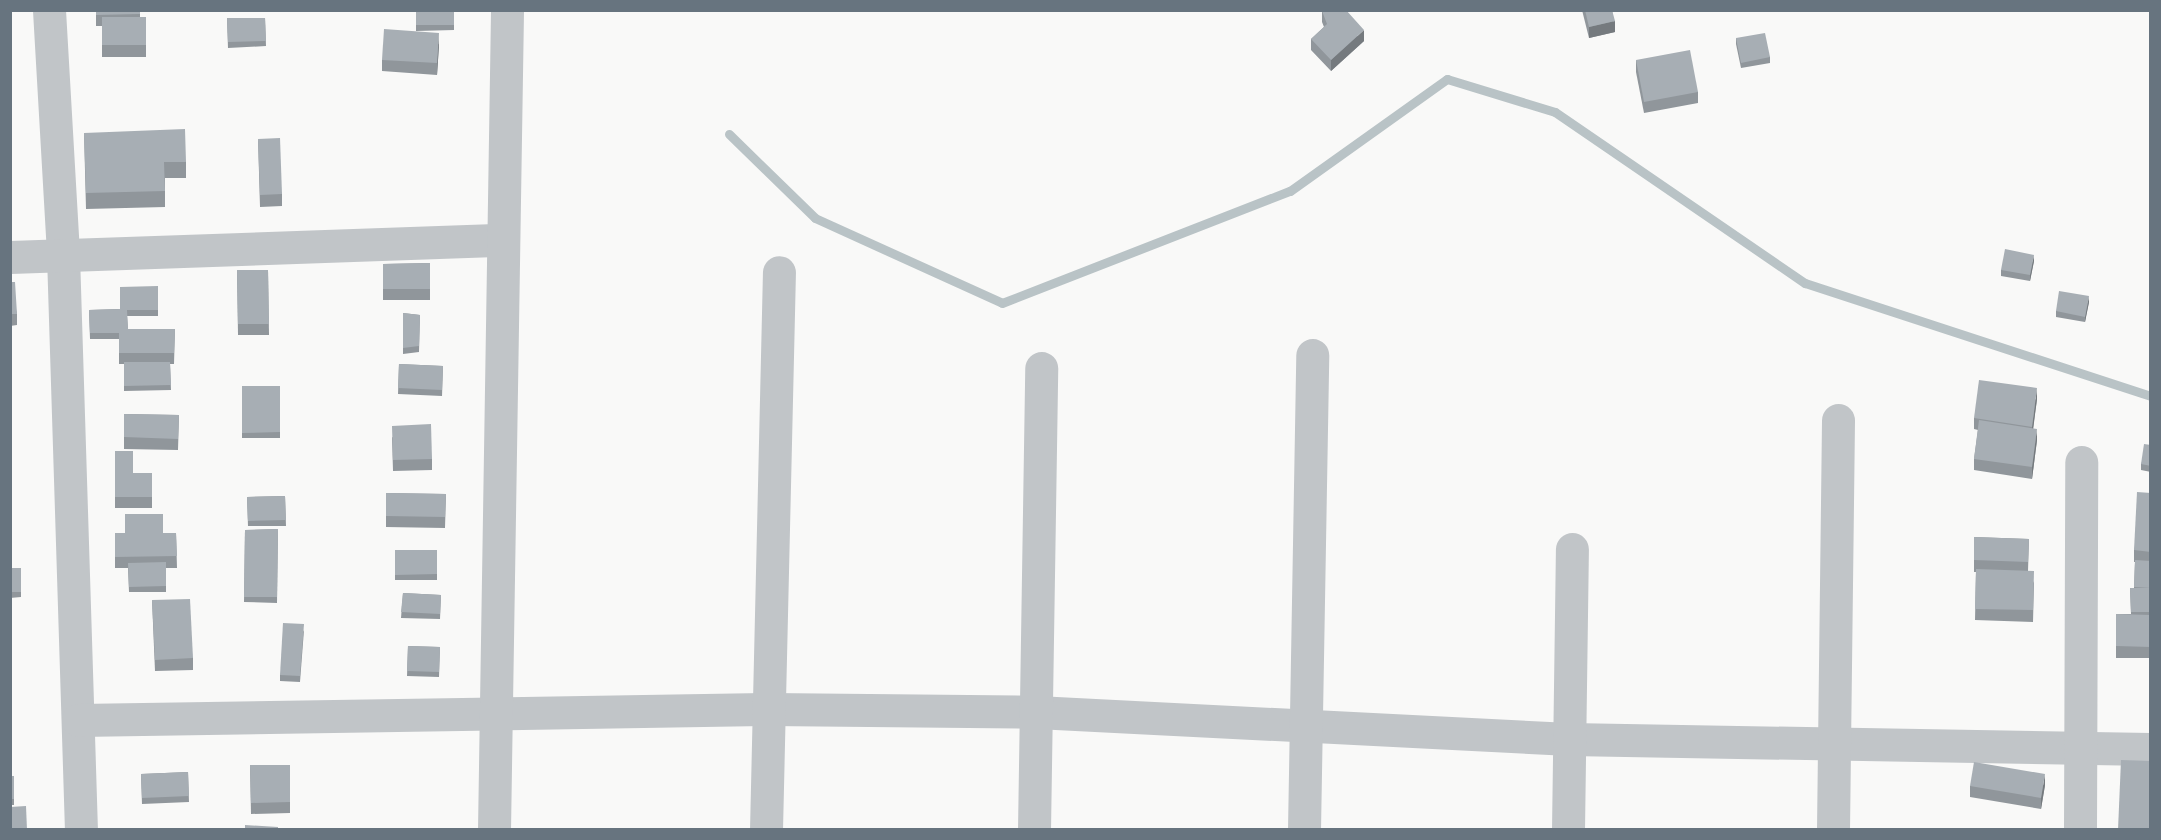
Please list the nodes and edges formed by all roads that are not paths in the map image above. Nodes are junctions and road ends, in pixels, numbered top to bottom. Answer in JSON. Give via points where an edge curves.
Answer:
{"nodes":[{"id":1,"x":49,"y":10,"type":"edge"},
{"id":2,"x":507,"y":10,"type":"edge"},
{"id":3,"x":503,"y":240,"type":"junction"},
{"id":4,"x":63,"y":255,"type":"junction"},
{"id":5,"x":10,"y":258,"type":"edge"},
{"id":6,"x":779,"y":272,"type":"dead end"},
{"id":7,"x":1312,"y":355,"type":"dead end"},
{"id":8,"x":1041,"y":368,"type":"dead end"},
{"id":9,"x":1838,"y":420,"type":"dead end"},
{"id":10,"x":2081,"y":462,"type":"dead end"},
{"id":11,"x":1572,"y":549,"type":"dead end"},
{"id":12,"x":769,"y":709,"type":"junction"},
{"id":13,"x":1036,"y":712,"type":"junction"},
{"id":14,"x":495,"y":713,"type":"junction"},
{"id":15,"x":78,"y":720,"type":"junction"},
{"id":16,"x":1305,"y":726,"type":"junction"},
{"id":17,"x":1569,"y":739,"type":"junction"},
{"id":18,"x":1837,"y":746,"type":"junction"},
{"id":19,"x":2080,"y":746,"type":"junction"},
{"id":20,"x":2151,"y":749,"type":"edge"},
{"id":21,"x":81,"y":830,"type":"edge"},
{"id":22,"x":494,"y":830,"type":"edge"},
{"id":23,"x":766,"y":830,"type":"edge"},
{"id":24,"x":1034,"y":830,"type":"edge"},
{"id":25,"x":1304,"y":830,"type":"edge"},
{"id":26,"x":1568,"y":830,"type":"edge"},
{"id":27,"x":1833,"y":830,"type":"edge"},
{"id":28,"x":2080,"y":830,"type":"edge"}],
"edges":[{"from":1,"to":4,"type":"street"},
{"from":2,"to":3,"type":"street"},
{"from":3,"to":4,"type":"street"},
{"from":3,"to":14,"type":"street"},
{"from":4,"to":5,"type":"street"},
{"from":4,"to":15,"type":"street"},
{"from":6,"to":12,"type":"street"},
{"from":7,"to":16,"type":"street"},
{"from":8,"to":13,"type":"street"},
{"from":9,"to":18,"type":"street"},
{"from":10,"to":19,"type":"street"},
{"from":11,"to":17,"type":"street"},
{"from":12,"to":13,"type":"street"},
{"from":12,"to":14,"type":"street"},
{"from":12,"to":23,"type":"street"},
{"from":13,"to":16,"type":"street"},
{"from":13,"to":24,"type":"street"},
{"from":14,"to":15,"type":"street"},
{"from":14,"to":22,"type":"street"},
{"from":15,"to":21,"type":"street"},
{"from":16,"to":17,"type":"street"},
{"from":16,"to":25,"type":"street"},
{"from":17,"to":18,"type":"street"},
{"from":17,"to":26,"type":"street"},
{"from":18,"to":19,"type":"street"},
{"from":18,"to":27,"type":"street"},
{"from":19,"to":20,"type":"street"},
{"from":19,"to":28,"type":"street"}]}
